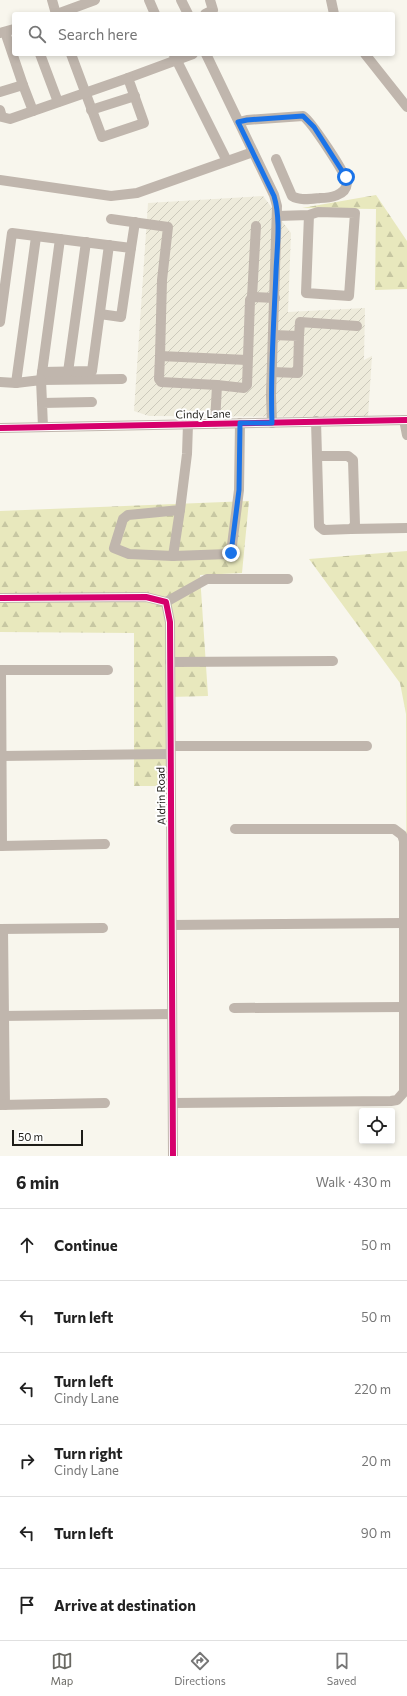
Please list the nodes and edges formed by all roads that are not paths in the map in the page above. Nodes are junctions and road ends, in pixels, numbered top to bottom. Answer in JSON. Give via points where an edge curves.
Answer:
{"nodes":[{"id":1,"x":52,"y":0,"type":"edge"},
{"id":2,"x":95,"y":0,"type":"edge"},
{"id":3,"x":149,"y":0,"type":"edge"},
{"id":4,"x":181,"y":0,"type":"edge"},
{"id":5,"x":210,"y":0,"type":"edge"},
{"id":6,"x":331,"y":0,"type":"edge"},
{"id":7,"x":56,"y":12,"type":"edge"},
{"id":8,"x":62,"y":12,"type":"edge"},
{"id":9,"x":154,"y":12,"type":"edge"},
{"id":10,"x":187,"y":12,"type":"edge"},
{"id":11,"x":208,"y":12,"type":"edge"},
{"id":12,"x":334,"y":12,"type":"edge"},
{"id":13,"x":6,"y":31,"type":"edge"},
{"id":14,"x":12,"y":50,"type":"edge"},
{"id":15,"x":14,"y":56,"type":"edge"},
{"id":16,"x":41,"y":56,"type":"edge"},
{"id":17,"x":72,"y":56,"type":"edge"},
{"id":18,"x":207,"y":56,"type":"edge"},
{"id":19,"x":367,"y":56,"type":"edge"},
{"id":20,"x":175,"y":57,"type":"edge"},
{"id":21,"x":128,"y":78,"type":"junction"},
{"id":22,"x":23,"y":85,"type":"junction"},
{"id":23,"x":0,"y":92,"type":"edge"},
{"id":24,"x":84,"y":93,"type":"junction"},
{"id":25,"x":134,"y":96,"type":"junction"},
{"id":26,"x":58,"y":102,"type":"junction"},
{"id":27,"x":407,"y":107,"type":"edge"},
{"id":28,"x":0,"y":110,"type":"edge"},
{"id":29,"x":91,"y":110,"type":"junction"},
{"id":30,"x":33,"y":111,"type":"junction"},
{"id":31,"x":238,"y":122,"type":"junction"},
{"id":32,"x":253,"y":152,"type":"junction"},
{"id":33,"x":276,"y":159,"type":"dead end"},
{"id":34,"x":227,"y":161,"type":"junction"},
{"id":35,"x":0,"y":180,"type":"edge"},
{"id":36,"x":309,"y":215,"type":"junction"},
{"id":37,"x":277,"y":216,"type":"junction"},
{"id":38,"x":111,"y":219,"type":"dead end"},
{"id":39,"x":135,"y":222,"type":"junction"},
{"id":40,"x":256,"y":226,"type":"dead end"},
{"id":41,"x":36,"y":237,"type":"junction"},
{"id":42,"x":60,"y":239,"type":"junction"},
{"id":43,"x":86,"y":242,"type":"junction"},
{"id":44,"x":109,"y":244,"type":"junction"},
{"id":45,"x":131,"y":248,"type":"junction"},
{"id":46,"x":252,"y":297,"type":"junction"},
{"id":47,"x":275,"y":298,"type":"junction"},
{"id":48,"x":100,"y":314,"type":"junction"},
{"id":49,"x":0,"y":322,"type":"edge"},
{"id":50,"x":357,"y":326,"type":"dead end"},
{"id":51,"x":273,"y":335,"type":"junction"},
{"id":52,"x":300,"y":336,"type":"junction"},
{"id":53,"x":160,"y":356,"type":"junction"},
{"id":54,"x":247,"y":360,"type":"junction"},
{"id":55,"x":68,"y":372,"type":"junction"},
{"id":56,"x":272,"y":372,"type":"junction"},
{"id":57,"x":41,"y":376,"type":"junction"},
{"id":58,"x":122,"y":379,"type":"dead end"},
{"id":59,"x":0,"y":382,"type":"edge"},
{"id":60,"x":16,"y":383,"type":"junction"},
{"id":61,"x":217,"y":385,"type":"junction"},
{"id":62,"x":92,"y":402,"type":"dead end"},
{"id":63,"x":42,"y":403,"type":"junction"},
{"id":64,"x":405,"y":420,"type":"edge"},
{"id":65,"x":316,"y":421,"type":"junction"},
{"id":66,"x":240,"y":423,"type":"junction"},
{"id":67,"x":272,"y":423,"type":"junction"},
{"id":68,"x":188,"y":424,"type":"junction"},
{"id":69,"x":215,"y":424,"type":"junction"},
{"id":70,"x":43,"y":427,"type":"junction"},
{"id":71,"x":0,"y":428,"type":"edge"},
{"id":72,"x":407,"y":435,"type":"edge"},
{"id":73,"x":317,"y":456,"type":"junction"},
{"id":74,"x":180,"y":510,"type":"junction"},
{"id":75,"x":407,"y":528,"type":"edge"},
{"id":76,"x":351,"y":529,"type":"junction"},
{"id":77,"x":172,"y":556,"type":"junction"},
{"id":78,"x":288,"y":579,"type":"dead end"},
{"id":79,"x":0,"y":598,"type":"edge"},
{"id":80,"x":166,"y":602,"type":"junction"},
{"id":81,"x":333,"y":661,"type":"dead end"},
{"id":82,"x":170,"y":662,"type":"junction"},
{"id":83,"x":1,"y":670,"type":"edge"},
{"id":84,"x":108,"y":670,"type":"dead end"},
{"id":85,"x":367,"y":746,"type":"dead end"},
{"id":86,"x":170,"y":750,"type":"junction"},
{"id":87,"x":1,"y":756,"type":"edge"},
{"id":88,"x":235,"y":830,"type":"dead end"},
{"id":89,"x":105,"y":844,"type":"dead end"},
{"id":90,"x":1,"y":846,"type":"edge"},
{"id":91,"x":404,"y":923,"type":"junction"},
{"id":92,"x":172,"y":925,"type":"junction"},
{"id":93,"x":103,"y":928,"type":"dead end"},
{"id":94,"x":2,"y":929,"type":"edge"},
{"id":95,"x":404,"y":1007,"type":"junction"},
{"id":96,"x":234,"y":1008,"type":"dead end"},
{"id":97,"x":172,"y":1014,"type":"junction"},
{"id":98,"x":2,"y":1016,"type":"edge"},
{"id":99,"x":105,"y":1103,"type":"dead end"},
{"id":100,"x":174,"y":1103,"type":"junction"},
{"id":101,"x":2,"y":1105,"type":"edge"},
{"id":102,"x":173,"y":1156,"type":"edge"}],
"edges":[{"from":1,"to":7,"type":"street"},
{"from":2,"to":8,"type":"street"},
{"from":3,"to":9,"type":"street"},
{"from":4,"to":10,"type":"street"},
{"from":5,"to":11,"type":"street","via":[[212,10]]},
{"from":6,"to":12,"type":"street"},
{"from":13,"to":14,"type":"street"},
{"from":15,"to":22,"type":"street"},
{"from":16,"to":26,"type":"street"},
{"from":17,"to":24,"type":"street"},
{"from":18,"to":31,"type":"street"},
{"from":19,"to":27,"type":"street"},
{"from":20,"to":21,"type":"street"},
{"from":20,"to":34,"type":"street"},
{"from":21,"to":24,"type":"street"},
{"from":21,"to":25,"type":"street"},
{"from":22,"to":23,"type":"street"},
{"from":22,"to":30,"type":"street"},
{"from":24,"to":26,"type":"street"},
{"from":24,"to":29,"type":"street"},
{"from":25,"to":29,"type":"street"},
{"from":25,"to":29,"type":"street","via":[[144,123],[102,138]]},
{"from":26,"to":30,"type":"street"},
{"from":28,"to":30,"type":"street","via":[[2,117],[10,119]]},
{"from":31,"to":32,"type":"street"},
{"from":31,"to":33,"type":"street","via":[[303,116],[314,127],[342,171],[346,186],[338,195],[331,198],[296,198],[292,196]]},
{"from":32,"to":34,"type":"street"},
{"from":32,"to":37,"type":"street","via":[[274,196]]},
{"from":34,"to":35,"type":"street","via":[[122,196]]},
{"from":36,"to":36,"type":"street","via":[[318,212],[355,213],[349,296],[306,293]]},
{"from":36,"to":37,"type":"street"},
{"from":37,"to":47,"type":"street"},
{"from":38,"to":39,"type":"street"},
{"from":39,"to":45,"type":"street"},
{"from":39,"to":53,"type":"street","via":[[168,227],[162,280]]},
{"from":40,"to":46,"type":"street"},
{"from":41,"to":42,"type":"street"},
{"from":41,"to":49,"type":"street","via":[[12,233]]},
{"from":41,"to":60,"type":"street"},
{"from":42,"to":43,"type":"street"},
{"from":42,"to":57,"type":"street"},
{"from":43,"to":44,"type":"street"},
{"from":43,"to":55,"type":"street"},
{"from":44,"to":45,"type":"street"},
{"from":44,"to":48,"type":"street"},
{"from":45,"to":48,"type":"street","via":[[121,316]]},
{"from":46,"to":47,"type":"street"},
{"from":46,"to":54,"type":"street"},
{"from":47,"to":51,"type":"street"},
{"from":48,"to":55,"type":"street","via":[[92,371]]},
{"from":50,"to":52,"type":"street","via":[[300,322]]},
{"from":51,"to":52,"type":"street"},
{"from":51,"to":56,"type":"street"},
{"from":52,"to":56,"type":"street","via":[[298,373]]},
{"from":53,"to":54,"type":"street"},
{"from":53,"to":61,"type":"street","via":[[161,382]]},
{"from":54,"to":61,"type":"street","via":[[247,385],[244,388]]},
{"from":55,"to":57,"type":"street"},
{"from":56,"to":67,"type":"street"},
{"from":57,"to":58,"type":"street"},
{"from":57,"to":60,"type":"street"},
{"from":57,"to":63,"type":"street"},
{"from":59,"to":60,"type":"street"},
{"from":61,"to":69,"type":"street"},
{"from":62,"to":63,"type":"street"},
{"from":63,"to":70,"type":"street"},
{"from":64,"to":65,"type":"street","name":"Cindy Lane"},
{"from":64,"to":72,"type":"street"},
{"from":65,"to":67,"type":"street","name":"Cindy Lane"},
{"from":65,"to":73,"type":"street"},
{"from":66,"to":67,"type":"street","name":"Cindy Lane"},
{"from":66,"to":69,"type":"street","name":"Cindy Lane"},
{"from":66,"to":77,"type":"street","via":[[239,490],[232,551],[229,554]]},
{"from":68,"to":69,"type":"street","name":"Cindy Lane"},
{"from":68,"to":70,"type":"street","name":"Cindy Lane"},
{"from":68,"to":74,"type":"street"},
{"from":70,"to":71,"type":"street","name":"Cindy Lane"},
{"from":73,"to":76,"type":"street","via":[[319,526],[324,530]]},
{"from":73,"to":76,"type":"street","via":[[348,456],[353,460],[355,525]]},
{"from":74,"to":77,"type":"street"},
{"from":74,"to":77,"type":"street","via":[[125,516],[114,548],[129,554]]},
{"from":75,"to":76,"type":"street"},
{"from":78,"to":80,"type":"street","via":[[207,580]]},
{"from":79,"to":80,"type":"street","via":[[146,597]]},
{"from":80,"to":82,"type":"street","name":"Aldrin Road","via":[[170,622]]},
{"from":81,"to":82,"type":"street"},
{"from":82,"to":86,"type":"street","name":"Aldrin Road"},
{"from":83,"to":84,"type":"street"},
{"from":83,"to":87,"type":"street"},
{"from":85,"to":86,"type":"street"},
{"from":86,"to":87,"type":"street"},
{"from":86,"to":92,"type":"street","name":"Aldrin Road"},
{"from":87,"to":90,"type":"street"},
{"from":88,"to":91,"type":"street","via":[[398,831],[404,841]]},
{"from":89,"to":90,"type":"street"},
{"from":91,"to":92,"type":"street"},
{"from":91,"to":95,"type":"street"},
{"from":92,"to":97,"type":"street","name":"Aldrin Road"},
{"from":93,"to":94,"type":"street"},
{"from":94,"to":98,"type":"street"},
{"from":95,"to":96,"type":"street"},
{"from":95,"to":100,"type":"street","via":[[405,1086],[404,1092],[397,1100]]},
{"from":97,"to":98,"type":"street"},
{"from":97,"to":100,"type":"street","name":"Aldrin Road"},
{"from":98,"to":101,"type":"street"},
{"from":99,"to":101,"type":"street"},
{"from":100,"to":102,"type":"street","name":"Aldrin Road"}]}
